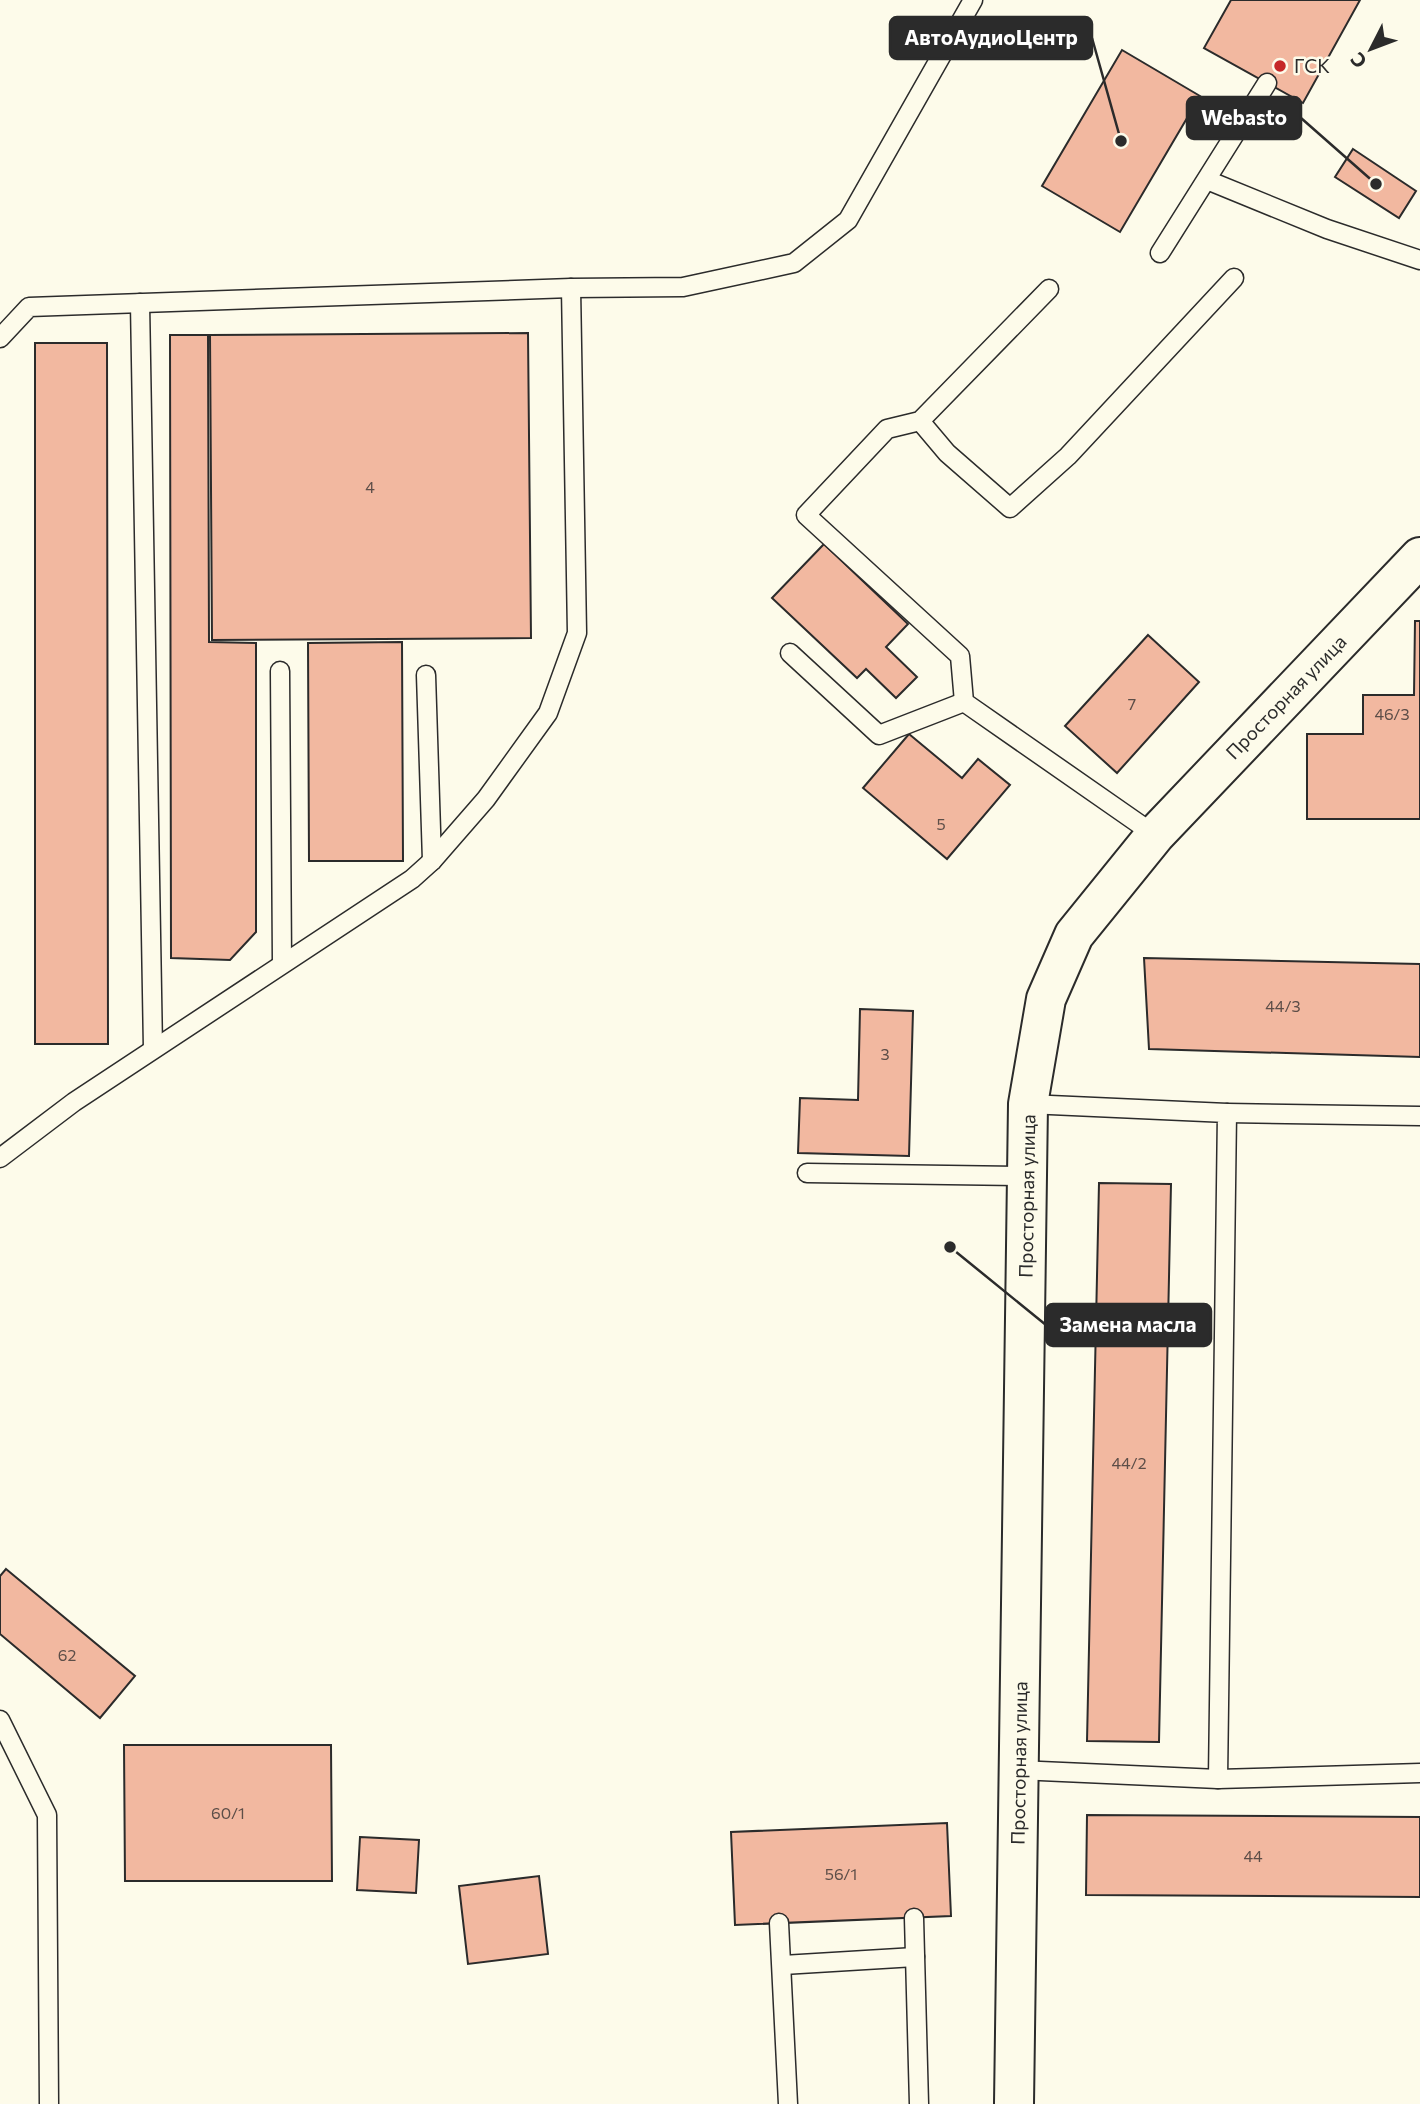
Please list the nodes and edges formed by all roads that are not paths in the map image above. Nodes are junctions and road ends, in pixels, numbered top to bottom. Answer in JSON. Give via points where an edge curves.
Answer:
{"nodes":[{"id":1,"x":973,"y":0,"type":"edge"},
{"id":2,"x":1267,"y":83,"type":"dead end"},
{"id":3,"x":1207,"y":180,"type":"junction"},
{"id":4,"x":1160,"y":253,"type":"dead end"},
{"id":5,"x":1420,"y":260,"type":"edge"},
{"id":6,"x":1234,"y":278,"type":"dead end"},
{"id":7,"x":572,"y":288,"type":"junction"},
{"id":8,"x":1049,"y":289,"type":"dead end"},
{"id":9,"x":140,"y":303,"type":"junction"},
{"id":10,"x":0,"y":338,"type":"edge"},
{"id":11,"x":920,"y":421,"type":"junction"},
{"id":12,"x":1420,"y":557,"type":"edge"},
{"id":13,"x":790,"y":653,"type":"dead end"},
{"id":14,"x":280,"y":671,"type":"dead end"},
{"id":15,"x":426,"y":675,"type":"dead end"},
{"id":16,"x":964,"y":702,"type":"junction"},
{"id":17,"x":1155,"y":835,"type":"junction"},
{"id":18,"x":432,"y":861,"type":"junction"},
{"id":19,"x":282,"y":963,"type":"junction"},
{"id":20,"x":153,"y":1049,"type":"junction"},
{"id":21,"x":1028,"y":1104,"type":"junction"},
{"id":22,"x":1227,"y":1113,"type":"junction"},
{"id":23,"x":1420,"y":1116,"type":"edge"},
{"id":24,"x":0,"y":1158,"type":"edge"},
{"id":25,"x":807,"y":1173,"type":"dead end"},
{"id":26,"x":1027,"y":1176,"type":"junction"},
{"id":27,"x":0,"y":1720,"type":"edge"},
{"id":28,"x":1018,"y":1770,"type":"junction"},
{"id":29,"x":1420,"y":1773,"type":"edge"},
{"id":30,"x":1218,"y":1779,"type":"junction"},
{"id":31,"x":914,"y":1918,"type":"dead end"},
{"id":32,"x":779,"y":1923,"type":"dead end"},
{"id":33,"x":915,"y":1957,"type":"junction"},
{"id":34,"x":783,"y":1965,"type":"junction"},
{"id":35,"x":49,"y":2104,"type":"edge"},
{"id":36,"x":788,"y":2104,"type":"edge"},
{"id":37,"x":919,"y":2104,"type":"edge"},
{"id":38,"x":1014,"y":2104,"type":"edge"}],
"edges":[{"from":1,"to":7,"type":"lane","via":[[848,220],[794,263],[683,288]]},
{"from":2,"to":3,"type":"lane"},
{"from":3,"to":4,"type":"lane"},
{"from":3,"to":5,"type":"lane","via":[[1327,229]]},
{"from":6,"to":11,"type":"lane","via":[[1068,456],[1010,509],[947,453]]},
{"from":7,"to":9,"type":"lane"},
{"from":7,"to":18,"type":"lane","via":[[577,633],[548,713],[486,799]]},
{"from":8,"to":11,"type":"lane"},
{"from":9,"to":10,"type":"lane","via":[[29,307]]},
{"from":9,"to":20,"type":"lane"},
{"from":11,"to":16,"type":"lane","via":[[887,429],[806,515],[960,656]]},
{"from":12,"to":17,"type":"street","name":"Просторная улица"},
{"from":13,"to":16,"type":"lane","via":[[879,735]]},
{"from":14,"to":19,"type":"lane"},
{"from":15,"to":18,"type":"lane"},
{"from":16,"to":17,"type":"lane"},
{"from":17,"to":21,"type":"street","name":"Просторная улица","via":[[1074,935],[1046,999]]},
{"from":18,"to":19,"type":"lane","via":[[412,879]]},
{"from":19,"to":20,"type":"lane"},
{"from":20,"to":24,"type":"lane"},
{"from":21,"to":22,"type":"lane"},
{"from":21,"to":26,"type":"street","name":"Просторная улица"},
{"from":22,"to":23,"type":"lane"},
{"from":22,"to":30,"type":"lane"},
{"from":25,"to":26,"type":"lane"},
{"from":26,"to":28,"type":"street","name":"Просторная улица"},
{"from":27,"to":35,"type":"lane","via":[[47,1815]]},
{"from":28,"to":30,"type":"lane"},
{"from":28,"to":38,"type":"street","name":"Просторная улица"},
{"from":29,"to":30,"type":"lane"},
{"from":31,"to":33,"type":"lane"},
{"from":32,"to":34,"type":"lane"},
{"from":33,"to":34,"type":"lane"},
{"from":33,"to":37,"type":"lane"},
{"from":34,"to":36,"type":"lane"}]}
